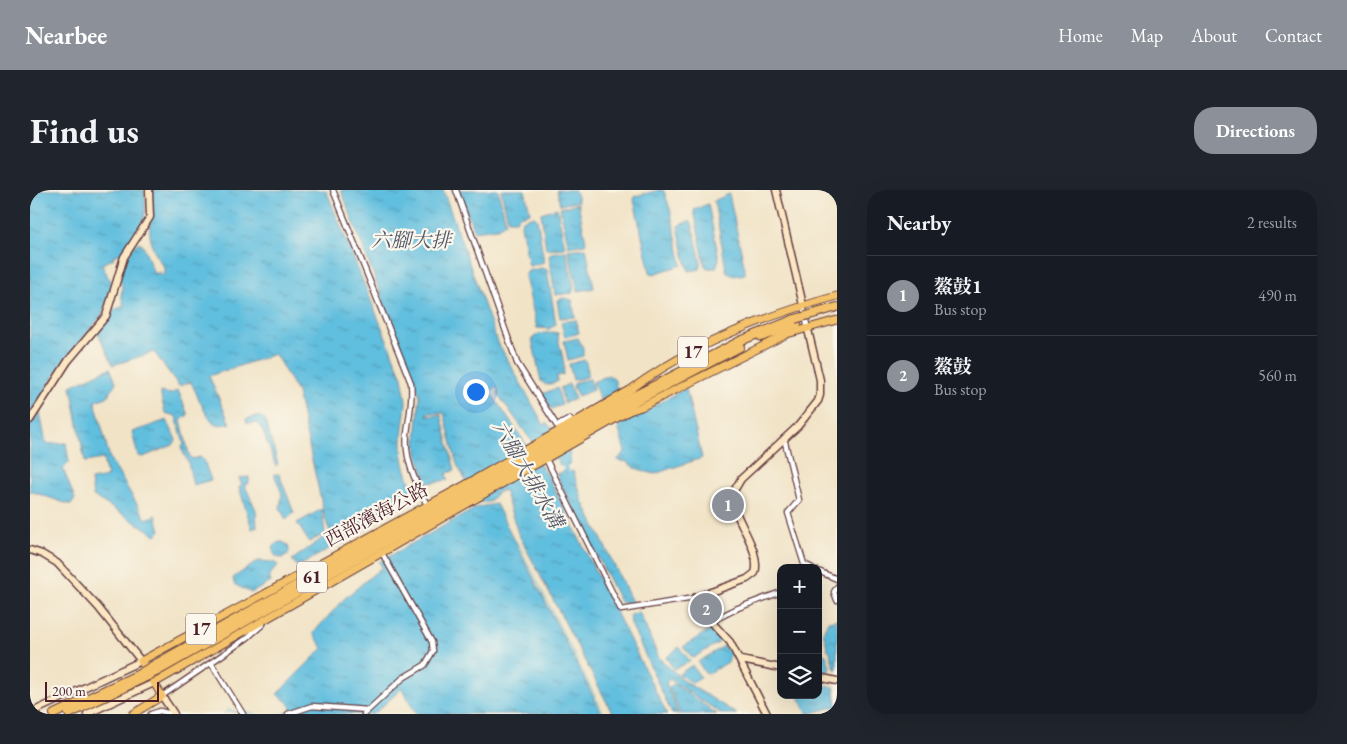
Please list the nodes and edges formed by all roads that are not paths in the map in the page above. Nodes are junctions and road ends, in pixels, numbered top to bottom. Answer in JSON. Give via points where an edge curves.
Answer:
{"nodes":[{"id":1,"x":149,"y":190,"type":"edge"},
{"id":2,"x":333,"y":190,"type":"edge"},
{"id":3,"x":456,"y":190,"type":"edge"},
{"id":4,"x":776,"y":190,"type":"edge"},
{"id":5,"x":837,"y":296,"type":"edge"},
{"id":6,"x":803,"y":305,"type":"junction"},
{"id":7,"x":837,"y":307,"type":"edge"},
{"id":8,"x":837,"y":312,"type":"edge"},
{"id":9,"x":814,"y":316,"type":"junction"},
{"id":10,"x":837,"y":320,"type":"edge"},
{"id":11,"x":808,"y":330,"type":"junction"},
{"id":12,"x":570,"y":419,"type":"dead end"},
{"id":13,"x":30,"y":420,"type":"edge"},
{"id":14,"x":565,"y":438,"type":"junction"},
{"id":15,"x":784,"y":438,"type":"junction"},
{"id":16,"x":546,"y":458,"type":"junction"},
{"id":17,"x":470,"y":492,"type":"junction"},
{"id":18,"x":427,"y":505,"type":"junction"},
{"id":19,"x":30,"y":550,"type":"edge"},
{"id":20,"x":382,"y":553,"type":"junction"},
{"id":21,"x":804,"y":564,"type":"edge"},
{"id":22,"x":822,"y":572,"type":"edge"},
{"id":23,"x":837,"y":579,"type":"edge"},
{"id":24,"x":837,"y":587,"type":"edge"},
{"id":25,"x":777,"y":593,"type":"edge"},
{"id":26,"x":694,"y":598,"type":"junction"},
{"id":27,"x":837,"y":600,"type":"edge"},
{"id":28,"x":271,"y":617,"type":"junction"},
{"id":29,"x":712,"y":621,"type":"junction"},
{"id":30,"x":741,"y":660,"type":"junction"},
{"id":31,"x":141,"y":661,"type":"junction"},
{"id":32,"x":211,"y":663,"type":"junction"},
{"id":33,"x":777,"y":667,"type":"edge"},
{"id":34,"x":141,"y":676,"type":"junction"},
{"id":35,"x":822,"y":678,"type":"edge"},
{"id":36,"x":837,"y":681,"type":"edge"},
{"id":37,"x":156,"y":682,"type":"junction"},
{"id":38,"x":162,"y":696,"type":"junction"},
{"id":39,"x":368,"y":710,"type":"junction"},
{"id":40,"x":30,"y":713,"type":"edge"},
{"id":41,"x":243,"y":713,"type":"edge"},
{"id":42,"x":54,"y":714,"type":"edge"},
{"id":43,"x":69,"y":714,"type":"edge"},
{"id":44,"x":87,"y":714,"type":"edge"},
{"id":45,"x":133,"y":714,"type":"edge"},
{"id":46,"x":151,"y":714,"type":"edge"},
{"id":47,"x":172,"y":714,"type":"edge"},
{"id":48,"x":288,"y":714,"type":"edge"},
{"id":49,"x":364,"y":714,"type":"edge"},
{"id":50,"x":767,"y":714,"type":"edge"}],
"edges":[{"from":1,"to":13,"type":"street","via":[[150,217],[124,257],[106,316],[68,361]]},
{"from":2,"to":18,"type":"street","via":[[410,383],[413,398],[407,433],[408,452],[413,474]]},
{"from":3,"to":12,"type":"street","via":[[521,371],[557,426]]},
{"from":4,"to":6,"type":"street"},
{"from":5,"to":6,"type":"main road","number":"17"},
{"from":6,"to":11,"type":"street"},
{"from":6,"to":14,"type":"main road","number":"17","via":[[760,320],[664,367]]},
{"from":7,"to":9,"type":"highway","number":"61"},
{"from":8,"to":9,"type":"highway","number":"61"},
{"from":9,"to":14,"type":"highway","number":"61","bridge":true,"via":[[765,330],[686,369]]},
{"from":10,"to":11,"type":"main road","number":"17"},
{"from":11,"to":14,"type":"main road","number":"17","via":[[787,334],[641,407]]},
{"from":11,"to":15,"type":"street","via":[[820,380],[820,395],[814,407]]},
{"from":14,"to":16,"type":"main road","number":"17"},
{"from":14,"to":17,"type":"highway","number":"61"},
{"from":15,"to":21,"type":"street","via":[[799,500],[788,513]]},
{"from":15,"to":26,"type":"street","via":[[741,479],[731,496],[756,557],[755,573],[747,579]]},
{"from":16,"to":17,"type":"main road","number":"17"},
{"from":16,"to":26,"type":"street","via":[[621,610]]},
{"from":17,"to":18,"type":"main road","name":"西部濱海公路","number":"17"},
{"from":17,"to":20,"type":"main road","name":"西部濱海公路","number":"17"},
{"from":17,"to":34,"type":"highway","number":"61","bridge":true},
{"from":18,"to":31,"type":"main road","name":"西部濱海公路","number":"17"},
{"from":19,"to":31,"type":"street","via":[[57,563]]},
{"from":20,"to":28,"type":"main road","name":"西部濱海公路","number":"17"},
{"from":20,"to":39,"type":"street","via":[[432,642],[433,651],[427,662],[403,678]]},
{"from":22,"to":23,"type":"street"},
{"from":24,"to":27,"type":"street","via":[[834,592]]},
{"from":25,"to":29,"type":"street"},
{"from":26,"to":29,"type":"street"},
{"from":28,"to":32,"type":"street"},
{"from":28,"to":37,"type":"main road","name":"西部濱海公路","number":"17"},
{"from":29,"to":30,"type":"street"},
{"from":30,"to":33,"type":"street"},
{"from":30,"to":50,"type":"street"},
{"from":31,"to":37,"type":"main road"},
{"from":31,"to":40,"type":"street"},
{"from":32,"to":38,"type":"street"},
{"from":32,"to":41,"type":"street"},
{"from":34,"to":42,"type":"highway","number":"61"},
{"from":34,"to":43,"type":"highway","number":"61"},
{"from":35,"to":36,"type":"street"},
{"from":37,"to":38,"type":"main road"},
{"from":37,"to":44,"type":"street"},
{"from":38,"to":45,"type":"main road"},
{"from":38,"to":47,"type":"street"},
{"from":39,"to":48,"type":"street","via":[[312,706]]},
{"from":39,"to":49,"type":"street"},
{"from":46,"to":47,"type":"street"}]}
